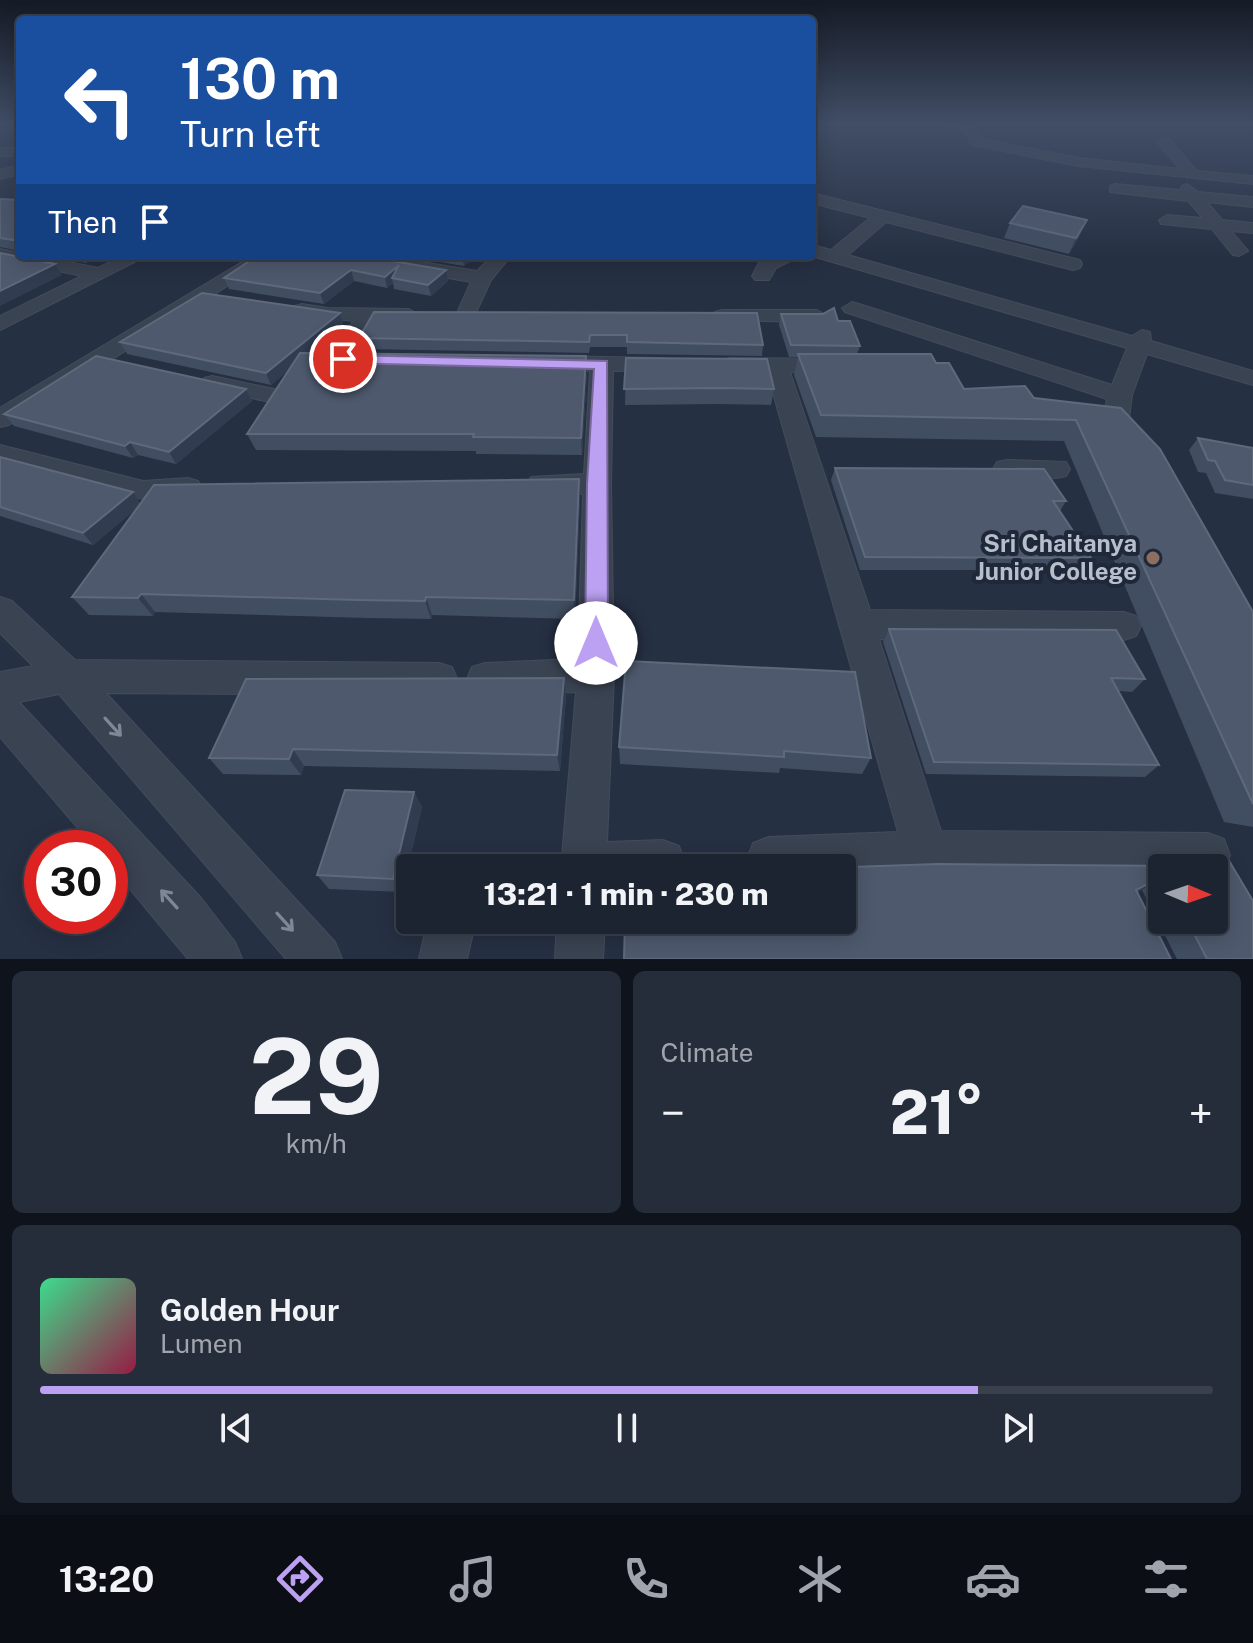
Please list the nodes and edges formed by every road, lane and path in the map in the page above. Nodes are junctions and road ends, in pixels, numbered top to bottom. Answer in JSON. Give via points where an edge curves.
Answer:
{"nodes":[{"id":1,"x":1138,"y":169,"type":"edge"},
{"id":2,"x":1188,"y":169,"type":"edge"},
{"id":3,"x":1173,"y":173,"type":"junction"},
{"id":4,"x":1193,"y":175,"type":"junction"},
{"id":5,"x":1253,"y":180,"type":"edge"},
{"id":6,"x":1115,"y":189,"type":"dead end"},
{"id":7,"x":1193,"y":197,"type":"junction"},
{"id":8,"x":816,"y":199,"type":"edge"},
{"id":9,"x":1253,"y":202,"type":"edge"},
{"id":10,"x":881,"y":217,"type":"junction"},
{"id":11,"x":1167,"y":220,"type":"dead end"},
{"id":12,"x":1217,"y":225,"type":"junction"},
{"id":13,"x":1253,"y":228,"type":"edge"},
{"id":14,"x":816,"y":248,"type":"edge"},
{"id":15,"x":1239,"y":251,"type":"dead end"},
{"id":16,"x":836,"y":255,"type":"junction"},
{"id":17,"x":30,"y":260,"type":"edge"},
{"id":18,"x":129,"y":260,"type":"edge"},
{"id":19,"x":259,"y":260,"type":"edge"},
{"id":20,"x":376,"y":260,"type":"edge"},
{"id":21,"x":498,"y":260,"type":"edge"},
{"id":22,"x":777,"y":260,"type":"edge"},
{"id":23,"x":1073,"y":264,"type":"dead end"},
{"id":24,"x":100,"y":274,"type":"junction"},
{"id":25,"x":762,"y":276,"type":"dead end"},
{"id":26,"x":482,"y":278,"type":"junction"},
{"id":27,"x":205,"y":295,"type":"junction"},
{"id":28,"x":236,"y":300,"type":"edge"},
{"id":29,"x":282,"y":307,"type":"edge"},
{"id":30,"x":852,"y":308,"type":"dead end"},
{"id":31,"x":367,"y":315,"type":"junction"},
{"id":32,"x":424,"y":315,"type":"edge"},
{"id":33,"x":467,"y":315,"type":"edge"},
{"id":34,"x":698,"y":316,"type":"edge"},
{"id":35,"x":821,"y":316,"type":"edge"},
{"id":36,"x":0,"y":324,"type":"edge"},
{"id":37,"x":1141,"y":341,"type":"junction"},
{"id":38,"x":100,"y":358,"type":"junction"},
{"id":39,"x":389,"y":360,"type":"edge"},
{"id":40,"x":526,"y":363,"type":"edge"},
{"id":41,"x":602,"y":364,"type":"junction"},
{"id":42,"x":131,"y":365,"type":"edge"},
{"id":43,"x":681,"y":365,"type":"edge"},
{"id":44,"x":713,"y":365,"type":"edge"},
{"id":45,"x":776,"y":365,"type":"junction"},
{"id":46,"x":850,"y":366,"type":"edge"},
{"id":47,"x":1253,"y":368,"type":"edge"},
{"id":48,"x":1253,"y":378,"type":"edge"},
{"id":49,"x":193,"y":379,"type":"edge"},
{"id":50,"x":270,"y":395,"type":"edge"},
{"id":51,"x":1118,"y":407,"type":"junction"},
{"id":52,"x":0,"y":419,"type":"edge"},
{"id":53,"x":0,"y":454,"type":"edge"},
{"id":54,"x":1154,"y":460,"type":"edge"},
{"id":55,"x":979,"y":469,"type":"edge"},
{"id":56,"x":1056,"y":469,"type":"dead end"},
{"id":57,"x":518,"y":484,"type":"edge"},
{"id":58,"x":597,"y":484,"type":"junction"},
{"id":59,"x":218,"y":487,"type":"edge"},
{"id":60,"x":0,"y":611,"type":"edge"},
{"id":61,"x":857,"y":624,"type":"junction"},
{"id":62,"x":1124,"y":626,"type":"dead end"},
{"id":63,"x":596,"y":675,"type":"junction"},
{"id":64,"x":67,"y":676,"type":"junction"},
{"id":65,"x":0,"y":689,"type":"edge"},
{"id":66,"x":0,"y":709,"type":"edge"},
{"id":67,"x":926,"y":853,"type":"junction"},
{"id":68,"x":584,"y":854,"type":"edge"},
{"id":69,"x":856,"y":855,"type":"edge"},
{"id":70,"x":1148,"y":855,"type":"edge"},
{"id":71,"x":449,"y":934,"type":"edge"},
{"id":72,"x":580,"y":934,"type":"edge"},
{"id":73,"x":218,"y":959,"type":"edge"},
{"id":74,"x":318,"y":959,"type":"edge"},
{"id":75,"x":443,"y":959,"type":"edge"},
{"id":76,"x":579,"y":959,"type":"edge"}],
"edges":[{"from":1,"to":3,"type":"street"},
{"from":2,"to":4,"type":"street"},
{"from":3,"to":4,"type":"street"},
{"from":3,"to":7,"type":"street"},
{"from":4,"to":5,"type":"street"},
{"from":6,"to":7,"type":"street"},
{"from":7,"to":9,"type":"street"},
{"from":7,"to":12,"type":"street"},
{"from":8,"to":10,"type":"street"},
{"from":10,"to":16,"type":"street"},
{"from":10,"to":23,"type":"street"},
{"from":11,"to":12,"type":"street"},
{"from":12,"to":13,"type":"street"},
{"from":12,"to":15,"type":"street"},
{"from":14,"to":16,"type":"street"},
{"from":16,"to":37,"type":"street"},
{"from":17,"to":24,"type":"street"},
{"from":18,"to":24,"type":"street"},
{"from":19,"to":27,"type":"street"},
{"from":20,"to":26,"type":"street"},
{"from":21,"to":26,"type":"street"},
{"from":22,"to":25,"type":"street","via":[[764,267]]},
{"from":24,"to":36,"type":"street"},
{"from":26,"to":33,"type":"street"},
{"from":27,"to":28,"type":"street"},
{"from":27,"to":38,"type":"street"},
{"from":29,"to":31,"type":"street"},
{"from":30,"to":51,"type":"street"},
{"from":31,"to":32,"type":"street"},
{"from":31,"to":39,"type":"street","via":[[343,359]]},
{"from":34,"to":35,"type":"street"},
{"from":37,"to":47,"type":"street"},
{"from":37,"to":48,"type":"street"},
{"from":37,"to":51,"type":"street"},
{"from":38,"to":42,"type":"street"},
{"from":38,"to":52,"type":"street"},
{"from":40,"to":41,"type":"street"},
{"from":41,"to":43,"type":"street"},
{"from":41,"to":58,"type":"street"},
{"from":44,"to":45,"type":"street"},
{"from":45,"to":46,"type":"street"},
{"from":45,"to":61,"type":"street","via":[[826,468]]},
{"from":49,"to":50,"type":"street"},
{"from":51,"to":54,"type":"street"},
{"from":53,"to":59,"type":"street","via":[[143,491]]},
{"from":55,"to":56,"type":"street"},
{"from":57,"to":58,"type":"street"},
{"from":58,"to":63,"type":"street"},
{"from":60,"to":64,"type":"street"},
{"from":61,"to":62,"type":"street"},
{"from":61,"to":67,"type":"street"},
{"from":63,"to":64,"type":"street"},
{"from":63,"to":68,"type":"street"},
{"from":64,"to":65,"type":"street"},
{"from":64,"to":74,"type":"street","one_way":true},
{"from":73,"to":66,"type":"street","one_way":true},
{"from":67,"to":69,"type":"street"},
{"from":67,"to":70,"type":"street"},
{"from":71,"to":75,"type":"street"},
{"from":72,"to":76,"type":"street"}]}
